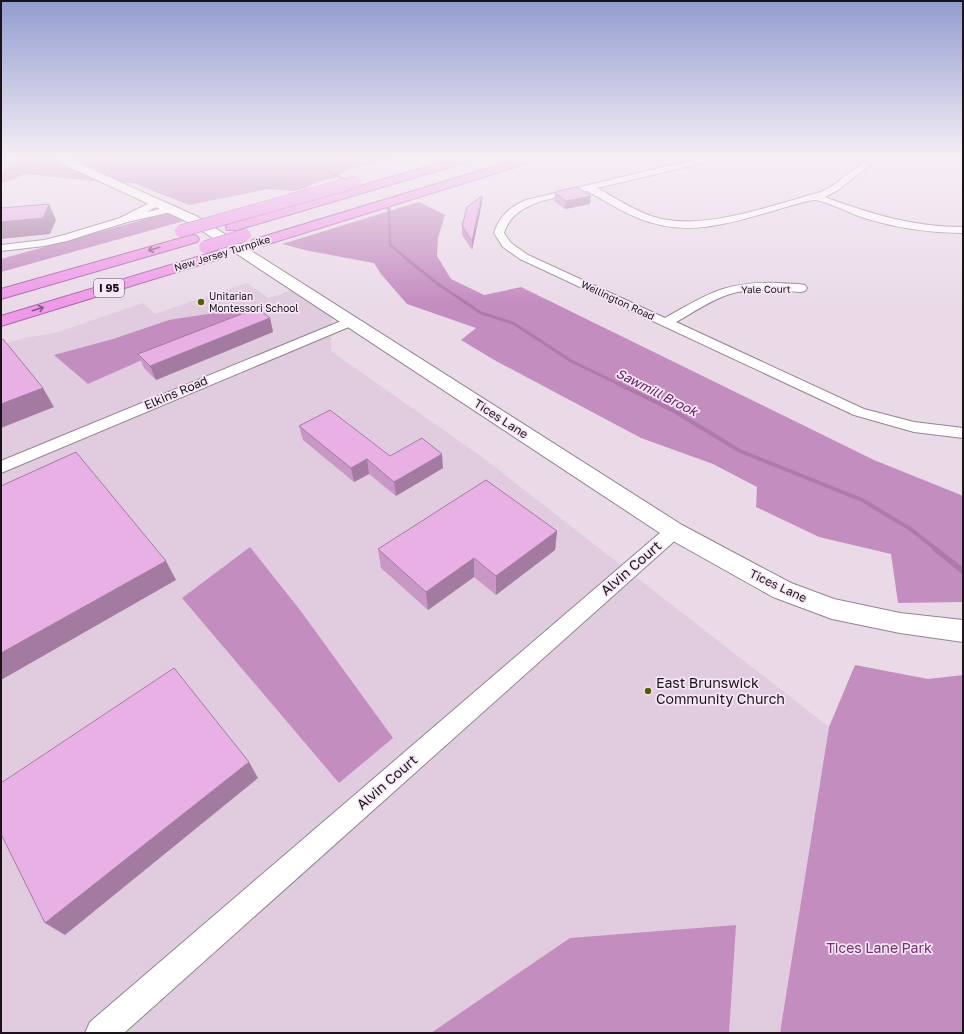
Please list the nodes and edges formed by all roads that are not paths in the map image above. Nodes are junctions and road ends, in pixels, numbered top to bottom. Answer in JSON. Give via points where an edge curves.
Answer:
{"nodes":[{"id":1,"x":164,"y":206,"type":"junction"},
{"id":2,"x":278,"y":206,"type":"edge"},
{"id":3,"x":304,"y":206,"type":"edge"},
{"id":4,"x":341,"y":206,"type":"edge"},
{"id":5,"x":377,"y":206,"type":"edge"},
{"id":6,"x":522,"y":206,"type":"edge"},
{"id":7,"x":625,"y":206,"type":"edge"},
{"id":8,"x":781,"y":206,"type":"edge"},
{"id":9,"x":839,"y":206,"type":"edge"},
{"id":10,"x":124,"y":220,"type":"junction"},
{"id":11,"x":963,"y":230,"type":"edge"},
{"id":12,"x":186,"y":235,"type":"junction"},
{"id":13,"x":1,"y":248,"type":"edge"},
{"id":14,"x":211,"y":251,"type":"junction"},
{"id":15,"x":1,"y":282,"type":"edge"},
{"id":16,"x":801,"y":288,"type":"dead end"},
{"id":17,"x":1,"y":294,"type":"edge"},
{"id":18,"x":1,"y":308,"type":"edge"},
{"id":19,"x":1,"y":321,"type":"edge"},
{"id":20,"x":351,"y":321,"type":"junction"},
{"id":21,"x":667,"y":322,"type":"junction"},
{"id":22,"x":963,"y":433,"type":"edge"},
{"id":23,"x":1,"y":467,"type":"edge"},
{"id":24,"x":674,"y":531,"type":"junction"},
{"id":25,"x":963,"y":631,"type":"edge"},
{"id":26,"x":101,"y":1033,"type":"edge"}],
"edges":[{"from":1,"to":10,"type":"street"},
{"from":1,"to":10,"type":"street"},
{"from":1,"to":20,"type":"street","name":"Tices Lane","via":[[194,220]]},
{"from":2,"to":12,"type":"highway","name":"New Jersey Turnpike","number":"I 95","bridge":true},
{"from":3,"to":12,"type":"highway","name":"New Jersey Turnpike","number":"I 95","via":[[232,227]]},
{"from":4,"to":14,"type":"highway","name":"New Jersey Turnpike","number":"I 95","bridge":true,"via":[[245,235]]},
{"from":5,"to":14,"type":"highway","name":"New Jersey Turnpike","number":"I 95","via":[[257,243]]},
{"from":6,"to":21,"type":"street","name":"Wellington Road","via":[[512,211],[501,225],[499,233],[508,245],[524,257]]},
{"from":7,"to":8,"type":"street","via":[[650,219],[686,225],[722,222]]},
{"from":9,"to":11,"type":"street","via":[[863,216],[926,230]]},
{"from":10,"to":13,"type":"street","via":[[52,242]]},
{"from":12,"to":15,"type":"highway","name":"New Jersey Turnpike","number":"I 95"},
{"from":12,"to":17,"type":"highway","name":"New Jersey Turnpike","number":"I 95","one_way":true},
{"from":14,"to":18,"type":"highway","name":"New Jersey Turnpike","number":"I 95"},
{"from":19,"to":14,"type":"highway","name":"New Jersey Turnpike","number":"I 95","one_way":true},
{"from":16,"to":21,"type":"street","name":"Yale Court","via":[[764,287],[729,290]]},
{"from":20,"to":23,"type":"street","name":"Elkins Road"},
{"from":20,"to":24,"type":"street","name":"Tices Lane"},
{"from":21,"to":22,"type":"street","name":"Wellington Road","via":[[859,412],[914,427]]},
{"from":24,"to":25,"type":"street","name":"Tices Lane","via":[[782,590],[832,609],[900,623]]},
{"from":24,"to":26,"type":"street","name":"Alvin Court"}]}
